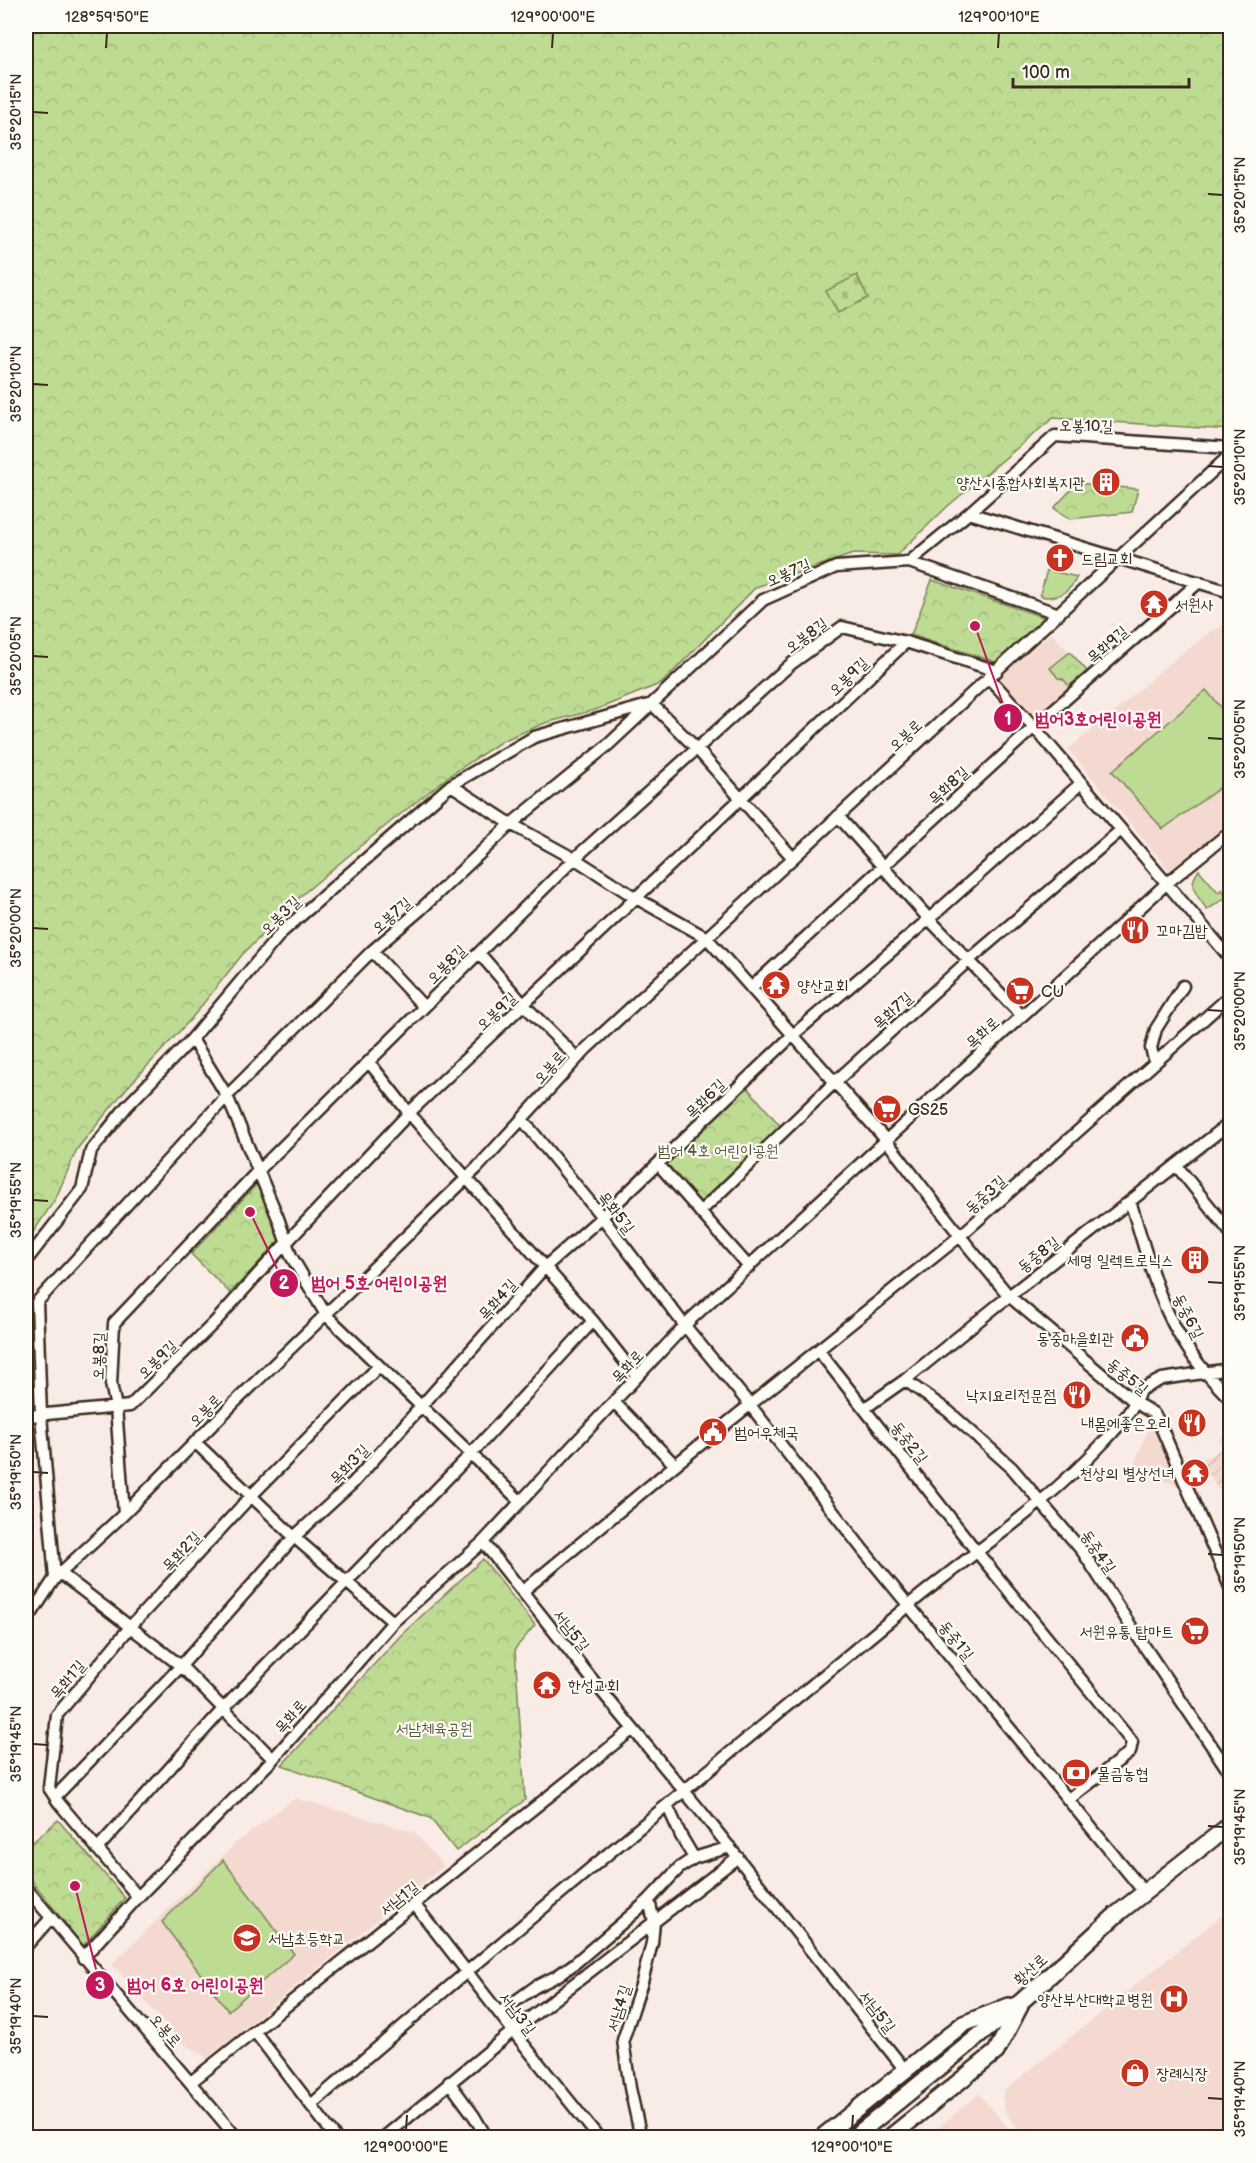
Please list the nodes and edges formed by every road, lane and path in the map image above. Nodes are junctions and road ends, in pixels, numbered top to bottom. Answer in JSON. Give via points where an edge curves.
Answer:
{"nodes":[{"id":1,"x":1230,"y":448,"type":"edge"},
{"id":2,"x":1230,"y":455,"type":"edge"},
{"id":3,"x":969,"y":513,"type":"junction"},
{"id":4,"x":1120,"y":558,"type":"junction"},
{"id":5,"x":909,"y":562,"type":"junction"},
{"id":6,"x":1199,"y":582,"type":"junction"},
{"id":7,"x":1230,"y":592,"type":"edge"},
{"id":8,"x":1059,"y":614,"type":"junction"},
{"id":9,"x":906,"y":642,"type":"junction"},
{"id":10,"x":993,"y":674,"type":"junction"},
{"id":11,"x":652,"y":705,"type":"junction"},
{"id":12,"x":1034,"y":727,"type":"junction"},
{"id":13,"x":697,"y":749,"type":"junction"},
{"id":14,"x":1080,"y":784,"type":"junction"},
{"id":15,"x":451,"y":785,"type":"junction"},
{"id":16,"x":740,"y":799,"type":"junction"},
{"id":17,"x":838,"y":816,"type":"junction"},
{"id":18,"x":511,"y":824,"type":"junction"},
{"id":19,"x":1121,"y":831,"type":"junction"},
{"id":20,"x":1230,"y":832,"type":"edge"},
{"id":21,"x":793,"y":858,"type":"junction"},
{"id":22,"x":574,"y":859,"type":"junction"},
{"id":23,"x":882,"y":866,"type":"junction"},
{"id":24,"x":1167,"y":883,"type":"junction"},
{"id":25,"x":636,"y":898,"type":"junction"},
{"id":26,"x":929,"y":918,"type":"junction"},
{"id":27,"x":707,"y":938,"type":"junction"},
{"id":28,"x":372,"y":951,"type":"junction"},
{"id":29,"x":479,"y":953,"type":"junction"},
{"id":30,"x":1230,"y":958,"type":"edge"},
{"id":31,"x":969,"y":960,"type":"junction"},
{"id":32,"x":1183,"y":986,"type":"dead end"},
{"id":33,"x":751,"y":988,"type":"junction"},
{"id":34,"x":1230,"y":996,"type":"edge"},
{"id":35,"x":524,"y":1005,"type":"junction"},
{"id":36,"x":424,"y":1007,"type":"junction"},
{"id":37,"x":1022,"y":1016,"type":"junction"},
{"id":38,"x":793,"y":1035,"type":"junction"},
{"id":39,"x":192,"y":1039,"type":"junction"},
{"id":40,"x":578,"y":1058,"type":"junction"},
{"id":41,"x":369,"y":1062,"type":"junction"},
{"id":42,"x":1155,"y":1063,"type":"junction"},
{"id":43,"x":835,"y":1083,"type":"junction"},
{"id":44,"x":227,"y":1096,"type":"junction"},
{"id":45,"x":409,"y":1113,"type":"junction"},
{"id":46,"x":522,"y":1119,"type":"junction"},
{"id":47,"x":1230,"y":1123,"type":"edge"},
{"id":48,"x":886,"y":1140,"type":"junction"},
{"id":49,"x":658,"y":1164,"type":"junction"},
{"id":50,"x":1176,"y":1165,"type":"junction"},
{"id":51,"x":258,"y":1171,"type":"junction"},
{"id":52,"x":466,"y":1178,"type":"junction"},
{"id":53,"x":1130,"y":1201,"type":"junction"},
{"id":54,"x":700,"y":1212,"type":"junction"},
{"id":55,"x":602,"y":1217,"type":"junction"},
{"id":56,"x":1230,"y":1232,"type":"edge"},
{"id":57,"x":960,"y":1236,"type":"junction"},
{"id":58,"x":286,"y":1243,"type":"junction"},
{"id":59,"x":26,"y":1261,"type":"edge"},
{"id":60,"x":545,"y":1267,"type":"junction"},
{"id":61,"x":748,"y":1267,"type":"junction"},
{"id":62,"x":1009,"y":1296,"type":"junction"},
{"id":63,"x":326,"y":1315,"type":"junction"},
{"id":64,"x":593,"y":1321,"type":"junction"},
{"id":65,"x":685,"y":1326,"type":"junction"},
{"id":66,"x":818,"y":1350,"type":"junction"},
{"id":67,"x":379,"y":1366,"type":"junction"},
{"id":68,"x":1230,"y":1369,"type":"edge"},
{"id":69,"x":1204,"y":1372,"type":"junction"},
{"id":70,"x":637,"y":1377,"type":"junction"},
{"id":71,"x":905,"y":1380,"type":"junction"},
{"id":72,"x":1230,"y":1399,"type":"edge"},
{"id":73,"x":614,"y":1402,"type":"junction"},
{"id":74,"x":1136,"y":1403,"type":"junction"},
{"id":75,"x":750,"y":1405,"type":"junction"},
{"id":76,"x":116,"y":1407,"type":"junction"},
{"id":77,"x":421,"y":1407,"type":"junction"},
{"id":78,"x":865,"y":1408,"type":"junction"},
{"id":79,"x":41,"y":1414,"type":"junction"},
{"id":80,"x":26,"y":1416,"type":"edge"},
{"id":81,"x":195,"y":1442,"type":"junction"},
{"id":82,"x":471,"y":1454,"type":"junction"},
{"id":83,"x":675,"y":1465,"type":"junction"},
{"id":84,"x":252,"y":1496,"type":"junction"},
{"id":85,"x":520,"y":1501,"type":"junction"},
{"id":86,"x":1040,"y":1502,"type":"junction"},
{"id":87,"x":124,"y":1514,"type":"junction"},
{"id":88,"x":294,"y":1537,"type":"junction"},
{"id":89,"x":483,"y":1542,"type":"junction"},
{"id":90,"x":978,"y":1552,"type":"junction"},
{"id":91,"x":58,"y":1575,"type":"junction"},
{"id":92,"x":346,"y":1581,"type":"junction"},
{"id":93,"x":1230,"y":1587,"type":"edge"},
{"id":94,"x":522,"y":1591,"type":"junction"},
{"id":95,"x":908,"y":1605,"type":"junction"},
{"id":96,"x":26,"y":1622,"type":"edge"},
{"id":97,"x":393,"y":1622,"type":"junction"},
{"id":98,"x":131,"y":1626,"type":"junction"},
{"id":99,"x":181,"y":1666,"type":"junction"},
{"id":100,"x":224,"y":1708,"type":"junction"},
{"id":101,"x":633,"y":1730,"type":"junction"},
{"id":102,"x":273,"y":1759,"type":"junction"},
{"id":103,"x":1230,"y":1773,"type":"edge"},
{"id":104,"x":685,"y":1792,"type":"junction"},
{"id":105,"x":55,"y":1797,"type":"junction"},
{"id":106,"x":1068,"y":1800,"type":"junction"},
{"id":107,"x":668,"y":1806,"type":"junction"},
{"id":108,"x":1230,"y":1825,"type":"edge"},
{"id":109,"x":730,"y":1847,"type":"junction"},
{"id":110,"x":97,"y":1849,"type":"junction"},
{"id":111,"x":738,"y":1857,"type":"junction"},
{"id":112,"x":694,"y":1858,"type":"junction"},
{"id":113,"x":26,"y":1888,"type":"edge"},
{"id":114,"x":1144,"y":1892,"type":"junction"},
{"id":115,"x":138,"y":1897,"type":"junction"},
{"id":116,"x":649,"y":1900,"type":"junction"},
{"id":117,"x":415,"y":1905,"type":"junction"},
{"id":118,"x":50,"y":1919,"type":"junction"},
{"id":119,"x":654,"y":1922,"type":"junction"},
{"id":120,"x":26,"y":1946,"type":"edge"},
{"id":121,"x":82,"y":1958,"type":"junction"},
{"id":122,"x":466,"y":1971,"type":"junction"},
{"id":123,"x":1023,"y":2000,"type":"junction"},
{"id":124,"x":499,"y":2013,"type":"junction"},
{"id":125,"x":513,"y":2031,"type":"junction"},
{"id":126,"x":255,"y":2032,"type":"junction"},
{"id":127,"x":905,"y":2070,"type":"junction"},
{"id":128,"x":190,"y":2082,"type":"junction"},
{"id":129,"x":449,"y":2082,"type":"junction"},
{"id":130,"x":310,"y":2105,"type":"junction"},
{"id":131,"x":237,"y":2138,"type":"edge"},
{"id":132,"x":336,"y":2138,"type":"edge"},
{"id":133,"x":383,"y":2138,"type":"edge"},
{"id":134,"x":487,"y":2138,"type":"edge"},
{"id":135,"x":599,"y":2138,"type":"edge"},
{"id":136,"x":641,"y":2138,"type":"edge"},
{"id":137,"x":821,"y":2138,"type":"edge"},
{"id":138,"x":853,"y":2138,"type":"edge"},
{"id":139,"x":889,"y":2138,"type":"edge"}],
"edges":[{"from":1,"to":3,"type":"street","name":"오봉10길","via":[[1055,436]]},
{"from":2,"to":4,"type":"street","name":"오봉로"},
{"from":3,"to":4,"type":"street"},
{"from":3,"to":5,"type":"street","name":"오봉10길"},
{"from":4,"to":6,"type":"street"},
{"from":4,"to":8,"type":"street","name":"오봉로"},
{"from":5,"to":8,"type":"street","name":"오봉7길"},
{"from":5,"to":11,"type":"street","name":"오봉7길","via":[[837,567],[763,600]]},
{"from":6,"to":7,"type":"street"},
{"from":6,"to":12,"type":"street","name":"목화9길"},
{"from":8,"to":10,"type":"street","name":"오봉로"},
{"from":9,"to":10,"type":"street","name":"오봉8길"},
{"from":9,"to":13,"type":"street","name":"오봉8길","via":[[842,627],[790,664]]},
{"from":9,"to":16,"type":"street","name":"오봉9길"},
{"from":10,"to":12,"type":"street"},
{"from":10,"to":17,"type":"street","name":"오봉로"},
{"from":11,"to":13,"type":"street"},
{"from":11,"to":15,"type":"street","name":"오봉3길","via":[[534,737]]},
{"from":11,"to":18,"type":"street","name":"오봉7길"},
{"from":12,"to":14,"type":"street"},
{"from":12,"to":23,"type":"street","name":"목화8길"},
{"from":13,"to":16,"type":"street"},
{"from":13,"to":22,"type":"street","name":"오봉8길"},
{"from":14,"to":19,"type":"street"},
{"from":14,"to":26,"type":"street"},
{"from":15,"to":18,"type":"street"},
{"from":15,"to":39,"type":"street","name":"오봉3길","via":[[282,932]]},
{"from":16,"to":21,"type":"street"},
{"from":16,"to":25,"type":"street","name":"오봉9길"},
{"from":17,"to":21,"type":"street","name":"오봉로"},
{"from":17,"to":23,"type":"street"},
{"from":18,"to":22,"type":"street"},
{"from":18,"to":28,"type":"street","name":"오봉7길"},
{"from":19,"to":24,"type":"street"},
{"from":19,"to":31,"type":"street"},
{"from":20,"to":24,"type":"street","name":"목화로"},
{"from":21,"to":27,"type":"street","name":"오봉로"},
{"from":22,"to":25,"type":"street"},
{"from":22,"to":29,"type":"street","name":"오봉8길"},
{"from":23,"to":26,"type":"street"},
{"from":23,"to":33,"type":"street"},
{"from":24,"to":30,"type":"street"},
{"from":24,"to":37,"type":"street","name":"목화로"},
{"from":25,"to":27,"type":"street"},
{"from":25,"to":35,"type":"street","name":"오봉9길"},
{"from":26,"to":31,"type":"street"},
{"from":26,"to":38,"type":"street"},
{"from":27,"to":33,"type":"street"},
{"from":27,"to":40,"type":"street","name":"오봉로"},
{"from":28,"to":36,"type":"street"},
{"from":28,"to":44,"type":"street","name":"오봉7길"},
{"from":29,"to":35,"type":"street"},
{"from":29,"to":36,"type":"street","name":"오봉8길"},
{"from":31,"to":37,"type":"street"},
{"from":31,"to":43,"type":"street","name":"목화7길"},
{"from":32,"to":42,"type":"street","via":[[1156,1029],[1151,1048]]},
{"from":33,"to":38,"type":"street"},
{"from":34,"to":42,"type":"street","name":"동중3길"},
{"from":35,"to":40,"type":"street"},
{"from":35,"to":45,"type":"street","name":"오봉9길"},
{"from":36,"to":41,"type":"street","name":"오봉8길"},
{"from":37,"to":48,"type":"street","name":"목화로"},
{"from":38,"to":43,"type":"street"},
{"from":38,"to":49,"type":"street","name":"목화6길"},
{"from":39,"to":44,"type":"street"},
{"from":39,"to":59,"type":"street","name":"오봉3길","via":[[90,1151],[82,1190]]},
{"from":40,"to":46,"type":"street","name":"오봉로"},
{"from":41,"to":45,"type":"street"},
{"from":41,"to":51,"type":"street","name":"오봉8길"},
{"from":42,"to":57,"type":"street","name":"동중3길"},
{"from":43,"to":48,"type":"street"},
{"from":43,"to":54,"type":"street"},
{"from":44,"to":51,"type":"street"},
{"from":44,"to":79,"type":"street","name":"오봉7길","via":[[37,1302]]},
{"from":45,"to":52,"type":"street"},
{"from":45,"to":58,"type":"street","name":"오봉9길"},
{"from":46,"to":52,"type":"street","name":"오봉로"},
{"from":46,"to":55,"type":"street","name":"목화5길"},
{"from":47,"to":50,"type":"street","name":"동중8길"},
{"from":48,"to":57,"type":"street","name":"동중5길"},
{"from":48,"to":61,"type":"street","name":"목화로"},
{"from":49,"to":54,"type":"street"},
{"from":49,"to":55,"type":"street","name":"목화6길"},
{"from":50,"to":53,"type":"street","name":"동중8길"},
{"from":50,"to":56,"type":"street"},
{"from":51,"to":58,"type":"street"},
{"from":51,"to":76,"type":"street","name":"오봉8길","via":[[114,1323],[111,1384]]},
{"from":52,"to":60,"type":"street"},
{"from":52,"to":63,"type":"street","name":"오봉로"},
{"from":53,"to":62,"type":"street","name":"동중8길"},
{"from":53,"to":69,"type":"street","name":"동중6길","via":[[1164,1303],[1186,1347]]},
{"from":54,"to":61,"type":"street"},
{"from":55,"to":60,"type":"street","name":"목화4길"},
{"from":55,"to":65,"type":"street","name":"목화5길"},
{"from":57,"to":62,"type":"street","name":"동중5길"},
{"from":57,"to":66,"type":"street","name":"동중3길"},
{"from":58,"to":63,"type":"street"},
{"from":58,"to":76,"type":"street","name":"오봉9길","via":[[215,1322],[130,1406]]},
{"from":60,"to":64,"type":"street"},
{"from":60,"to":77,"type":"street","name":"목화4길"},
{"from":61,"to":65,"type":"street","name":"목화로"},
{"from":62,"to":71,"type":"street","name":"동중8길"},
{"from":62,"to":74,"type":"street","name":"동중5길"},
{"from":63,"to":67,"type":"street"},
{"from":63,"to":81,"type":"street","name":"오봉로"},
{"from":64,"to":70,"type":"street"},
{"from":64,"to":82,"type":"street"},
{"from":65,"to":70,"type":"street","name":"목화로"},
{"from":65,"to":75,"type":"street","name":"동중1길"},
{"from":66,"to":75,"type":"street","name":"동중3길"},
{"from":66,"to":78,"type":"street","name":"동중2길"},
{"from":67,"to":77,"type":"street"},
{"from":67,"to":84,"type":"street"},
{"from":68,"to":69,"type":"street"},
{"from":69,"to":72,"type":"street","name":"동중6길"},
{"from":69,"to":74,"type":"street","via":[[1162,1378],[1140,1390]]},
{"from":70,"to":73,"type":"street","name":"목화로"},
{"from":71,"to":78,"type":"street","name":"동중8길"},
{"from":71,"to":86,"type":"street","name":"동중4길","via":[[986,1443]]},
{"from":73,"to":83,"type":"street"},
{"from":73,"to":85,"type":"street","name":"목화로"},
{"from":74,"to":86,"type":"street","via":[[1085,1463]]},
{"from":74,"to":93,"type":"street","name":"동중5길","via":[[1158,1420]]},
{"from":75,"to":83,"type":"street"},
{"from":75,"to":95,"type":"street","name":"동중1길"},
{"from":76,"to":79,"type":"street"},
{"from":76,"to":87,"type":"street","name":"오봉8길"},
{"from":77,"to":82,"type":"street"},
{"from":77,"to":88,"type":"street","name":"목화3길","via":[[353,1483]]},
{"from":78,"to":90,"type":"street","name":"동중2길"},
{"from":79,"to":80,"type":"street"},
{"from":79,"to":91,"type":"street","name":"오봉7길"},
{"from":81,"to":84,"type":"street"},
{"from":81,"to":87,"type":"street","name":"오봉로"},
{"from":82,"to":85,"type":"street"},
{"from":82,"to":92,"type":"street"},
{"from":83,"to":94,"type":"street"},
{"from":84,"to":88,"type":"street"},
{"from":84,"to":98,"type":"street","name":"목화2길"},
{"from":85,"to":89,"type":"street","name":"목화로"},
{"from":86,"to":90,"type":"street"},
{"from":86,"to":103,"type":"street","name":"동중4길","via":[[1083,1552]]},
{"from":87,"to":91,"type":"street","name":"오봉로"},
{"from":88,"to":92,"type":"street"},
{"from":88,"to":99,"type":"street"},
{"from":89,"to":94,"type":"street","name":"서남5길"},
{"from":89,"to":97,"type":"street","name":"목화로"},
{"from":90,"to":95,"type":"street"},
{"from":90,"to":106,"type":"street","name":"동중2길","via":[[1132,1742],[1130,1752]]},
{"from":91,"to":96,"type":"street","name":"오봉로"},
{"from":91,"to":98,"type":"street"},
{"from":92,"to":97,"type":"street"},
{"from":92,"to":100,"type":"street"},
{"from":94,"to":101,"type":"street","name":"서남5길"},
{"from":95,"to":104,"type":"street"},
{"from":95,"to":106,"type":"street","name":"동중1길"},
{"from":97,"to":102,"type":"street","name":"목화로"},
{"from":98,"to":99,"type":"street"},
{"from":98,"to":105,"type":"street","name":"목화1길","via":[[57,1715],[49,1788]]},
{"from":99,"to":100,"type":"street"},
{"from":99,"to":105,"type":"street"},
{"from":100,"to":102,"type":"street"},
{"from":100,"to":110,"type":"street"},
{"from":101,"to":104,"type":"street","name":"서남5길"},
{"from":101,"to":117,"type":"street","name":"서남1길"},
{"from":102,"to":115,"type":"street","name":"목화로"},
{"from":104,"to":107,"type":"street"},
{"from":104,"to":109,"type":"street","name":"서남5길"},
{"from":105,"to":110,"type":"street"},
{"from":106,"to":114,"type":"street","name":"동중1길"},
{"from":107,"to":112,"type":"street"},
{"from":107,"to":122,"type":"street"},
{"from":108,"to":114,"type":"main road","name":"황산로"},
{"from":109,"to":111,"type":"street","name":"서남5길"},
{"from":109,"to":112,"type":"street"},
{"from":110,"to":115,"type":"street"},
{"from":111,"to":119,"type":"street"},
{"from":111,"to":127,"type":"street","name":"서남5길"},
{"from":112,"to":116,"type":"street"},
{"from":113,"to":118,"type":"street","name":"오봉로"},
{"from":114,"to":123,"type":"main road","name":"황산로"},
{"from":115,"to":121,"type":"street","name":"목화로"},
{"from":116,"to":119,"type":"street"},
{"from":116,"to":124,"type":"street","via":[[574,1964]]},
{"from":117,"to":122,"type":"street","name":"서남3길"},
{"from":117,"to":126,"type":"street","name":"서남1길"},
{"from":118,"to":120,"type":"street"},
{"from":118,"to":121,"type":"street","name":"오봉로"},
{"from":119,"to":125,"type":"street"},
{"from":119,"to":136,"type":"street","name":"서남4길","via":[[642,1982],[623,2040]]},
{"from":121,"to":128,"type":"street","name":"오봉로"},
{"from":122,"to":124,"type":"street","name":"서남3길"},
{"from":122,"to":130,"type":"street"},
{"from":123,"to":127,"type":"main road","via":[[963,2024]]},
{"from":123,"to":138,"type":"main road","name":"황산로"},
{"from":123,"to":139,"type":"main road","via":[[996,2052]]},
{"from":124,"to":125,"type":"street","name":"서남3길"},
{"from":125,"to":129,"type":"street"},
{"from":125,"to":135,"type":"street","name":"서남3길"},
{"from":126,"to":128,"type":"street","name":"서남1길"},
{"from":126,"to":130,"type":"street"},
{"from":127,"to":137,"type":"main road"},
{"from":128,"to":131,"type":"street","name":"오봉로"},
{"from":129,"to":133,"type":"street"},
{"from":129,"to":134,"type":"street"},
{"from":130,"to":132,"type":"street"}]}
